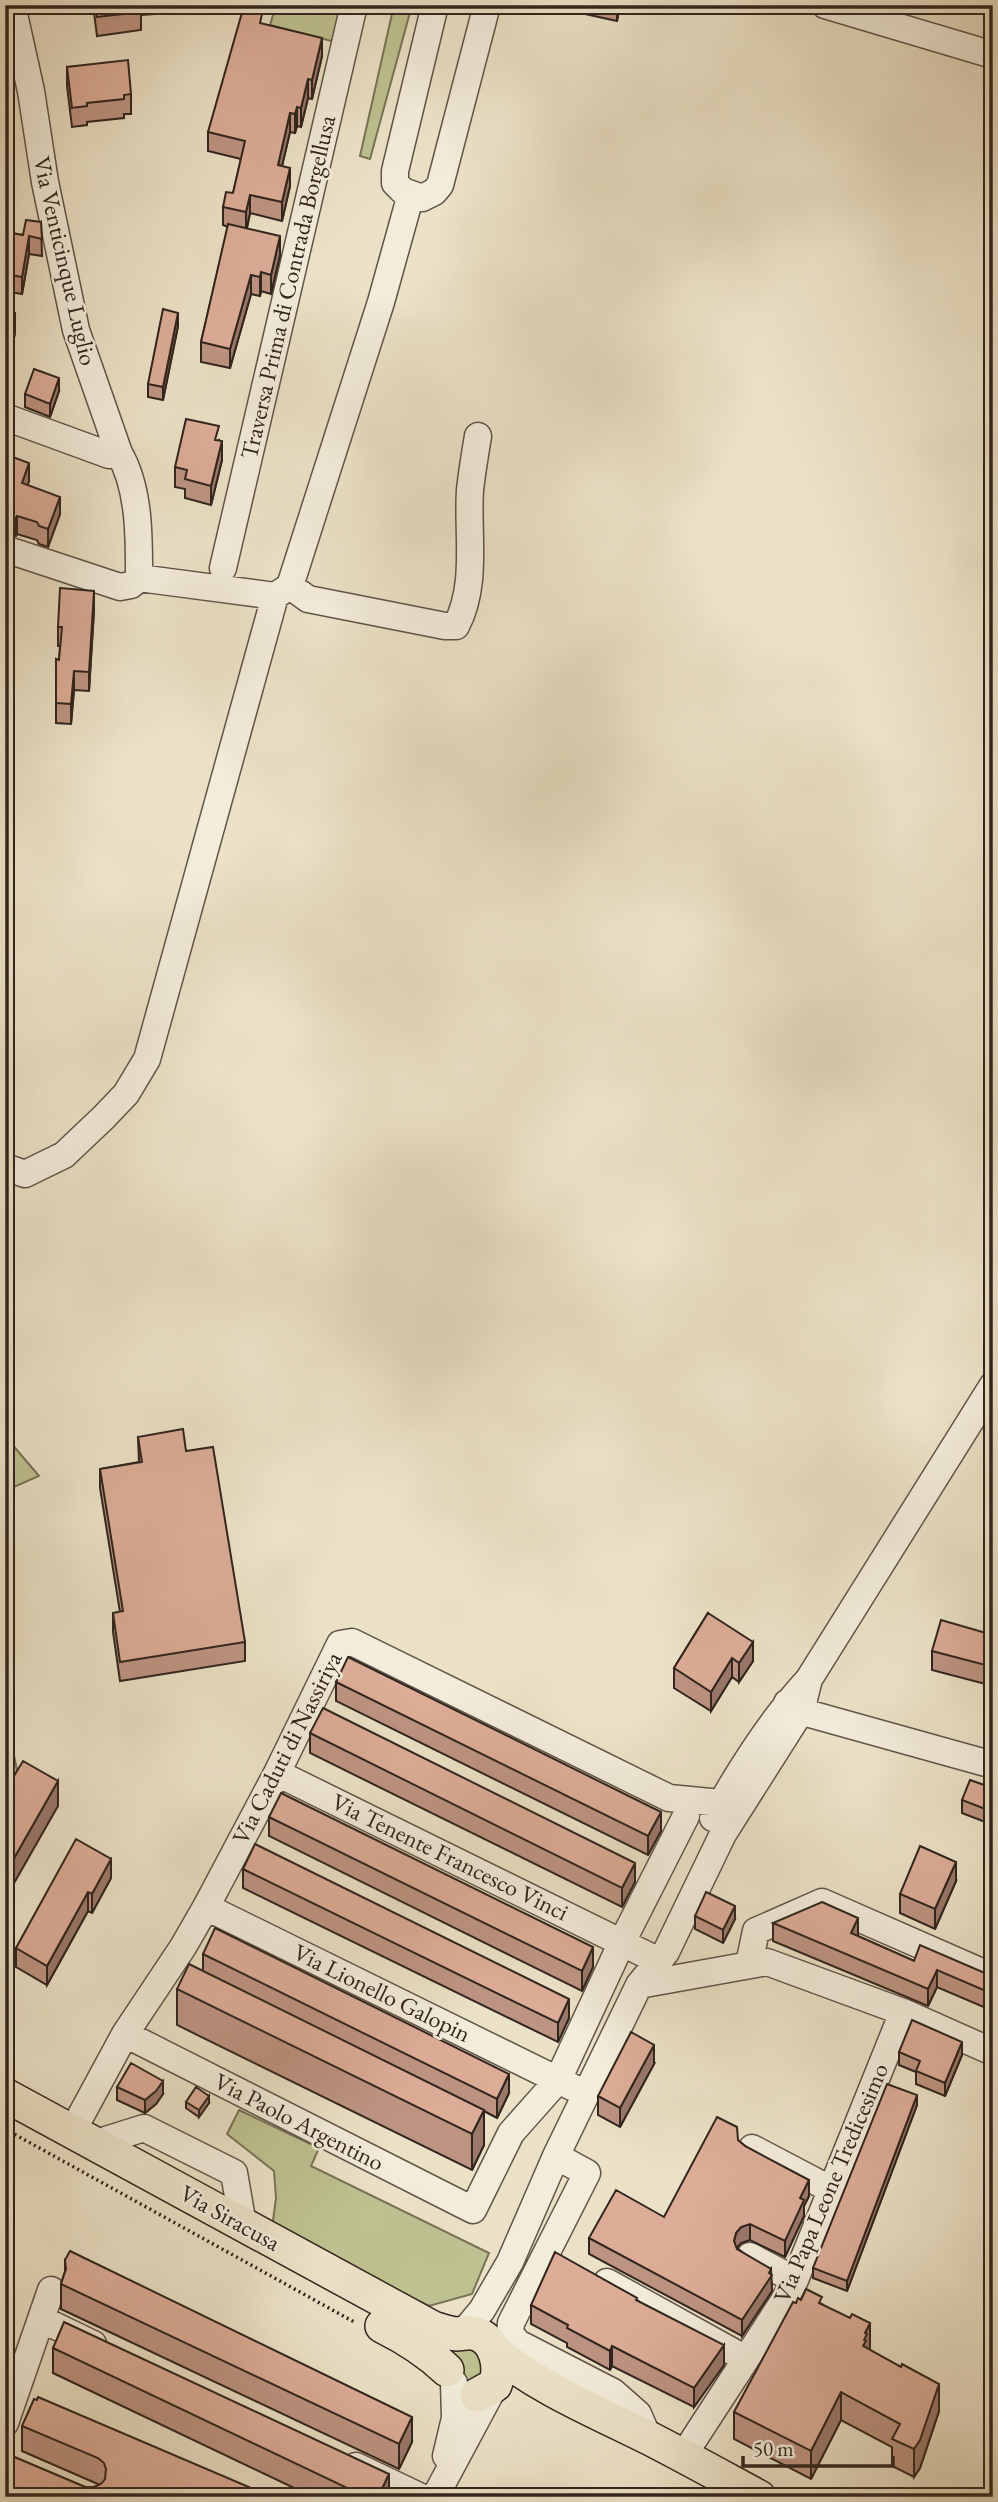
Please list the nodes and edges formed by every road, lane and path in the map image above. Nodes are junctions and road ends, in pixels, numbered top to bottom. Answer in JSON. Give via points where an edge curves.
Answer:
{"nodes":[{"id":1,"x":12,"y":5,"type":"edge"},
{"id":2,"x":354,"y":5,"type":"edge"},
{"id":3,"x":435,"y":5,"type":"edge"},
{"id":4,"x":487,"y":5,"type":"edge"},
{"id":5,"x":824,"y":5,"type":"edge"},
{"id":6,"x":993,"y":55,"type":"edge"},
{"id":7,"x":411,"y":194,"type":"junction"},
{"id":8,"x":5,"y":417,"type":"edge"},
{"id":9,"x":478,"y":436,"type":"dead end"},
{"id":10,"x":119,"y":453,"type":"junction"},
{"id":11,"x":5,"y":549,"type":"edge"},
{"id":12,"x":223,"y":568,"type":"dead end"},
{"id":13,"x":139,"y":579,"type":"junction"},
{"id":14,"x":282,"y":591,"type":"junction"},
{"id":15,"x":5,"y":1167,"type":"edge"},
{"id":16,"x":993,"y":1385,"type":"edge"},
{"id":17,"x":794,"y":1707,"type":"junction"},
{"id":18,"x":768,"y":1763,"type":"junction"},
{"id":19,"x":993,"y":1765,"type":"edge"},
{"id":20,"x":277,"y":1773,"type":"junction"},
{"id":21,"x":701,"y":1816,"type":"junction"},
{"id":22,"x":206,"y":1907,"type":"junction"},
{"id":23,"x":682,"y":1917,"type":"junction"},
{"id":24,"x":642,"y":1952,"type":"junction"},
{"id":25,"x":749,"y":1964,"type":"junction"},
{"id":26,"x":993,"y":1977,"type":"edge"},
{"id":27,"x":639,"y":1985,"type":"junction"},
{"id":28,"x":903,"y":2012,"type":"junction"},
{"id":29,"x":125,"y":2034,"type":"junction"},
{"id":30,"x":993,"y":2052,"type":"edge"},
{"id":31,"x":558,"y":2080,"type":"junction"},
{"id":32,"x":587,"y":2094,"type":"junction"},
{"id":33,"x":5,"y":2095,"type":"edge"},
{"id":34,"x":5,"y":2120,"type":"edge"},
{"id":35,"x":5,"y":2129,"type":"edge"},
{"id":36,"x":83,"y":2138,"type":"junction"},
{"id":37,"x":752,"y":2148,"type":"edge"},
{"id":38,"x":556,"y":2156,"type":"junction"},
{"id":39,"x":830,"y":2189,"type":"junction"},
{"id":40,"x":547,"y":2249,"type":"junction"},
{"id":41,"x":750,"y":2256,"type":"edge"},
{"id":42,"x":795,"y":2280,"type":"junction"},
{"id":43,"x":51,"y":2290,"type":"dead end"},
{"id":44,"x":41,"y":2319,"type":"junction"},
{"id":45,"x":363,"y":2328,"type":"dead end"},
{"id":46,"x":476,"y":2341,"type":"junction"},
{"id":47,"x":117,"y":2355,"type":"edge"},
{"id":48,"x":746,"y":2359,"type":"junction"},
{"id":49,"x":473,"y":2385,"type":"junction"},
{"id":50,"x":603,"y":2417,"type":"junction"},
{"id":51,"x":5,"y":2423,"type":"edge"},
{"id":52,"x":648,"y":2437,"type":"junction"},
{"id":53,"x":331,"y":2455,"type":"edge"},
{"id":54,"x":683,"y":2456,"type":"junction"},
{"id":55,"x":745,"y":2493,"type":"edge"},
{"id":56,"x":432,"y":2494,"type":"edge"}],
"edges":[{"from":1,"to":10,"type":"street","name":"Via Venticinque Luglio","via":[[76,330]]},
{"from":2,"to":12,"type":"street","name":"Traversa Prima di Contrada Borgellusa"},
{"from":3,"to":7,"type":"street","via":[[395,171],[395,183]]},
{"from":4,"to":7,"type":"street","via":[[440,185],[422,198]]},
{"from":5,"to":6,"type":"street"},
{"from":7,"to":14,"type":"street","via":[[382,302]]},
{"from":8,"to":10,"type":"street","via":[[109,455]]},
{"from":9,"to":14,"type":"street","via":[[470,491],[469,586],[456,625]]},
{"from":10,"to":13,"type":"street","name":"Via Venticinque Luglio","via":[[133,491]]},
{"from":11,"to":13,"type":"street","via":[[120,587]]},
{"from":13,"to":14,"type":"street"},
{"from":14,"to":15,"type":"street","via":[[147,1059],[126,1094],[64,1155],[25,1174]]},
{"from":16,"to":17,"type":"street"},
{"from":17,"to":18,"type":"street"},
{"from":17,"to":19,"type":"street"},
{"from":17,"to":21,"type":"street"},
{"from":18,"to":21,"type":"street","via":[[744,1780],[725,1812]]},
{"from":18,"to":23,"type":"street","via":[[723,1834]]},
{"from":20,"to":21,"type":"street","name":"Via Caduti di Nassiriya","via":[[340,1644],[352,1642]]},
{"from":20,"to":22,"type":"street","name":"Via Caduti di Nassiriya"},
{"from":20,"to":24,"type":"street","name":"Via Tenente Francesco Vinci"},
{"from":21,"to":23,"type":"street","via":[[712,1839],[688,1885]]},
{"from":21,"to":24,"type":"street"},
{"from":22,"to":29,"type":"street","name":"Via Caduti di Nassiriya"},
{"from":22,"to":31,"type":"street","name":"Via Lionello Galopin"},
{"from":23,"to":24,"type":"street","via":[[666,1952]]},
{"from":24,"to":27,"type":"street"},
{"from":24,"to":31,"type":"street"},
{"from":25,"to":26,"type":"street","via":[[755,1931],[822,1902]]},
{"from":25,"to":27,"type":"street"},
{"from":25,"to":28,"type":"street","via":[[767,1962]]},
{"from":27,"to":32,"type":"street"},
{"from":28,"to":30,"type":"street"},
{"from":28,"to":39,"type":"street","name":"Via Papa Leone Tredicesimo"},
{"from":29,"to":31,"type":"street","name":"Via Paolo Argentino","via":[[472,2210],[511,2133]]},
{"from":29,"to":36,"type":"street","name":"Via Caduti di Nassiriya"},
{"from":31,"to":32,"type":"street","name":"Via Lionello Galopin"},
{"from":32,"to":38,"type":"street"},
{"from":33,"to":36,"type":"main road","name":"Via Siracusa"},
{"from":34,"to":49,"type":"main road","name":"Via Siracusa","via":[[409,2340]]},
{"from":35,"to":45,"type":"path"},
{"from":36,"to":46,"type":"main road","name":"Via Siracusa","via":[[433,2328]]},
{"from":37,"to":39,"type":"street"},
{"from":38,"to":40,"type":"street","via":[[586,2173]]},
{"from":38,"to":46,"type":"street","via":[[510,2262],[491,2329]]},
{"from":39,"to":42,"type":"street","name":"Via Papa Leone Tredicesimo"},
{"from":40,"to":48,"type":"street"},
{"from":40,"to":52,"type":"street","via":[[510,2333],[518,2343],[612,2392],[638,2414]]},
{"from":41,"to":42,"type":"street"},
{"from":42,"to":48,"type":"street","name":"Via Papa Leone Tredicesimo"},
{"from":43,"to":44,"type":"street"},
{"from":44,"to":47,"type":"street"},
{"from":44,"to":51,"type":"street"},
{"from":46,"to":49,"type":"main road","via":[[499,2365]]},
{"from":46,"to":49,"type":"main road","via":[[445,2347]]},
{"from":46,"to":50,"type":"main road","name":"Via Siracusa"},
{"from":48,"to":54,"type":"street","name":"Via Papa Leone Tredicesimo"},
{"from":49,"to":50,"type":"main road"},
{"from":49,"to":56,"type":"street"},
{"from":49,"to":56,"type":"street","via":[[455,2418]]},
{"from":50,"to":52,"type":"main road"},
{"from":52,"to":54,"type":"main road"},
{"from":53,"to":56,"type":"street"},
{"from":54,"to":55,"type":"main road"}]}
